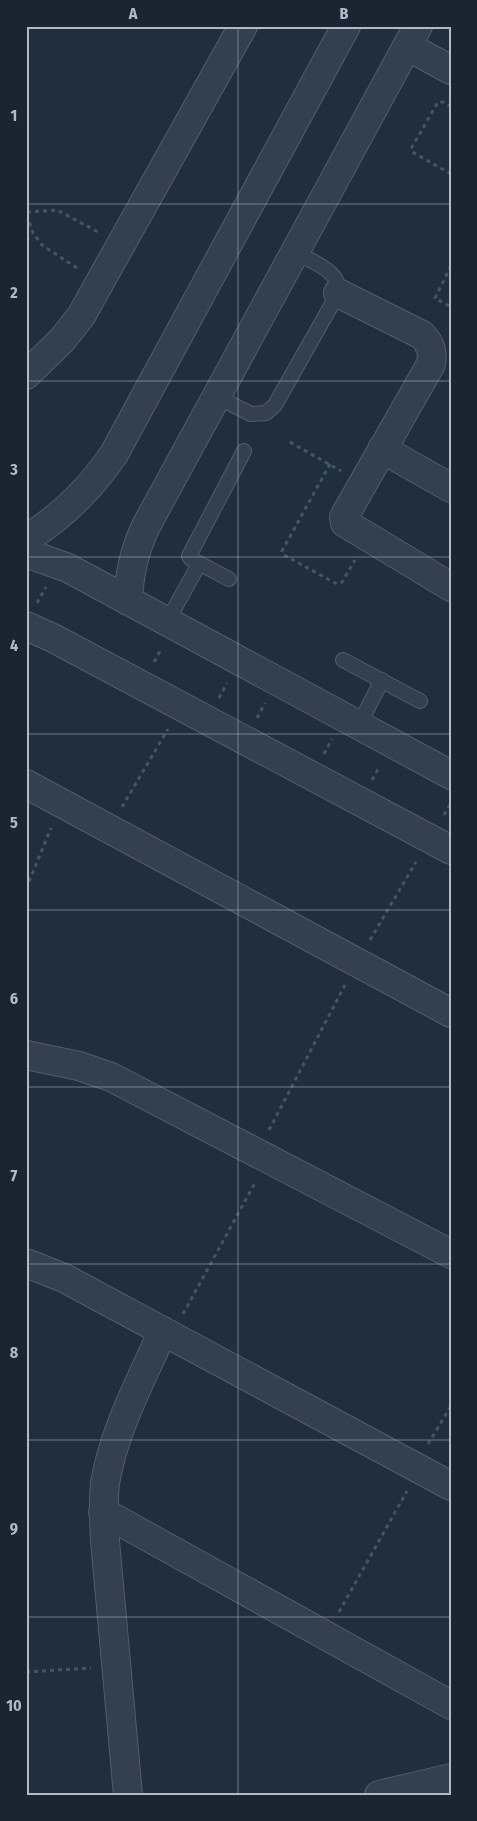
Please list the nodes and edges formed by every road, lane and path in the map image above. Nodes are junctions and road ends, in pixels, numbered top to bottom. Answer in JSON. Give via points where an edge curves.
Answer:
{"nodes":[{"id":1,"x":243,"y":26,"type":"edge"},
{"id":2,"x":346,"y":26,"type":"edge"},
{"id":3,"x":412,"y":36,"type":"edge"},
{"id":4,"x":451,"y":70,"type":"edge"},
{"id":5,"x":451,"y":107,"type":"edge"},
{"id":6,"x":451,"y":174,"type":"edge"},
{"id":7,"x":26,"y":212,"type":"edge"},
{"id":8,"x":121,"y":244,"type":"junction"},
{"id":9,"x":295,"y":252,"type":"junction"},
{"id":10,"x":451,"y":266,"type":"edge"},
{"id":11,"x":100,"y":282,"type":"junction"},
{"id":12,"x":338,"y":293,"type":"junction"},
{"id":13,"x":451,"y":307,"type":"edge"},
{"id":14,"x":26,"y":375,"type":"edge"},
{"id":15,"x":217,"y":397,"type":"junction"},
{"id":16,"x":290,"y":442,"type":"dead end"},
{"id":17,"x":382,"y":449,"type":"junction"},
{"id":18,"x":244,"y":451,"type":"dead end"},
{"id":19,"x":330,"y":464,"type":"junction"},
{"id":20,"x":364,"y":483,"type":"junction"},
{"id":21,"x":451,"y":488,"type":"edge"},
{"id":22,"x":368,"y":538,"type":"junction"},
{"id":23,"x":26,"y":539,"type":"edge"},
{"id":24,"x":26,"y":553,"type":"edge"},
{"id":25,"x":58,"y":564,"type":"junction"},
{"id":26,"x":199,"y":564,"type":"junction"},
{"id":27,"x":229,"y":579,"type":"dead end"},
{"id":28,"x":451,"y":587,"type":"edge"},
{"id":29,"x":128,"y":601,"type":"junction"},
{"id":30,"x":31,"y":616,"type":"edge"},
{"id":31,"x":170,"y":624,"type":"junction"},
{"id":32,"x":238,"y":660,"type":"junction"},
{"id":33,"x":343,"y":660,"type":"dead end"},
{"id":34,"x":382,"y":680,"type":"junction"},
{"id":35,"x":277,"y":681,"type":"junction"},
{"id":36,"x":141,"y":685,"type":"junction"},
{"id":37,"x":420,"y":701,"type":"dead end"},
{"id":38,"x":181,"y":707,"type":"junction"},
{"id":39,"x":208,"y":721,"type":"junction"},
{"id":40,"x":351,"y":721,"type":"junction"},
{"id":41,"x":245,"y":741,"type":"junction"},
{"id":42,"x":392,"y":743,"type":"junction"},
{"id":43,"x":451,"y":775,"type":"edge"},
{"id":44,"x":312,"y":776,"type":"junction"},
{"id":45,"x":26,"y":784,"type":"edge"},
{"id":46,"x":61,"y":802,"type":"junction"},
{"id":47,"x":360,"y":802,"type":"junction"},
{"id":48,"x":109,"y":828,"type":"junction"},
{"id":49,"x":451,"y":850,"type":"edge"},
{"id":50,"x":26,"y":889,"type":"edge"},
{"id":51,"x":451,"y":1013,"type":"edge"},
{"id":52,"x":26,"y":1055,"type":"edge"},
{"id":53,"x":268,"y":1158,"type":"junction"},
{"id":54,"x":451,"y":1254,"type":"edge"},
{"id":55,"x":26,"y":1263,"type":"edge"},
{"id":56,"x":167,"y":1333,"type":"junction"},
{"id":57,"x":451,"y":1406,"type":"edge"},
{"id":58,"x":417,"y":1468,"type":"junction"},
{"id":59,"x":451,"y":1486,"type":"edge"},
{"id":60,"x":104,"y":1512,"type":"junction"},
{"id":61,"x":326,"y":1636,"type":"junction"},
{"id":62,"x":117,"y":1666,"type":"junction"},
{"id":63,"x":26,"y":1672,"type":"edge"},
{"id":64,"x":451,"y":1705,"type":"edge"},
{"id":65,"x":451,"y":1778,"type":"edge"},
{"id":66,"x":128,"y":1795,"type":"edge"},
{"id":67,"x":379,"y":1795,"type":"edge"}],
"edges":[{"from":1,"to":8,"type":"street"},
{"from":2,"to":23,"type":"street","via":[[114,454],[67,510]]},
{"from":3,"to":4,"type":"street"},
{"from":3,"to":9,"type":"street"},
{"from":5,"to":6,"type":"path","via":[[438,102],[411,149],[414,154]]},
{"from":7,"to":8,"type":"path","via":[[57,210]]},
{"from":7,"to":11,"type":"path","via":[[33,233],[42,245]]},
{"from":8,"to":11,"type":"street"},
{"from":9,"to":12,"type":"lane","via":[[334,276],[338,282]]},
{"from":9,"to":15,"type":"street"},
{"from":10,"to":13,"type":"path","via":[[435,298]]},
{"from":11,"to":14,"type":"street","via":[[81,316],[62,340]]},
{"from":12,"to":15,"type":"lane","via":[[275,405],[266,413],[251,414]]},
{"from":12,"to":17,"type":"street","via":[[422,335],[431,348],[431,364]]},
{"from":15,"to":29,"type":"street","via":[[138,544],[132,562]]},
{"from":16,"to":19,"type":"path"},
{"from":17,"to":20,"type":"street"},
{"from":17,"to":21,"type":"street"},
{"from":18,"to":26,"type":"lane","via":[[189,556]]},
{"from":19,"to":20,"type":"path"},
{"from":19,"to":22,"type":"path","via":[[283,547],[283,553],[339,584]]},
{"from":20,"to":22,"type":"street","via":[[344,520],[347,526]]},
{"from":22,"to":28,"type":"street"},
{"from":24,"to":25,"type":"street"},
{"from":25,"to":29,"type":"street"},
{"from":25,"to":30,"type":"path"},
{"from":26,"to":27,"type":"lane"},
{"from":26,"to":31,"type":"lane"},
{"from":29,"to":31,"type":"street"},
{"from":30,"to":36,"type":"street"},
{"from":31,"to":32,"type":"street"},
{"from":31,"to":36,"type":"path"},
{"from":32,"to":35,"type":"street"},
{"from":32,"to":39,"type":"path"},
{"from":33,"to":34,"type":"lane"},
{"from":34,"to":37,"type":"lane"},
{"from":34,"to":40,"type":"lane"},
{"from":35,"to":40,"type":"street"},
{"from":35,"to":41,"type":"path"},
{"from":36,"to":38,"type":"street"},
{"from":38,"to":39,"type":"street"},
{"from":38,"to":48,"type":"path"},
{"from":39,"to":41,"type":"street"},
{"from":40,"to":42,"type":"street"},
{"from":40,"to":44,"type":"path"},
{"from":41,"to":44,"type":"street"},
{"from":42,"to":43,"type":"street"},
{"from":42,"to":47,"type":"path"},
{"from":44,"to":47,"type":"street"},
{"from":45,"to":46,"type":"street"},
{"from":46,"to":48,"type":"street"},
{"from":46,"to":50,"type":"path"},
{"from":47,"to":49,"type":"street"},
{"from":48,"to":51,"type":"street"},
{"from":52,"to":53,"type":"street","via":[[111,1076]]},
{"from":53,"to":54,"type":"street"},
{"from":53,"to":56,"type":"path"},
{"from":55,"to":56,"type":"street","via":[[64,1278]]},
{"from":56,"to":58,"type":"street"},
{"from":56,"to":60,"type":"street","via":[[114,1444],[105,1484]]},
{"from":57,"to":58,"type":"path"},
{"from":58,"to":59,"type":"street"},
{"from":58,"to":61,"type":"path"},
{"from":60,"to":61,"type":"street"},
{"from":60,"to":62,"type":"street"},
{"from":61,"to":64,"type":"street"},
{"from":62,"to":63,"type":"path"},
{"from":62,"to":66,"type":"street"},
{"from":65,"to":67,"type":"street"}]}
